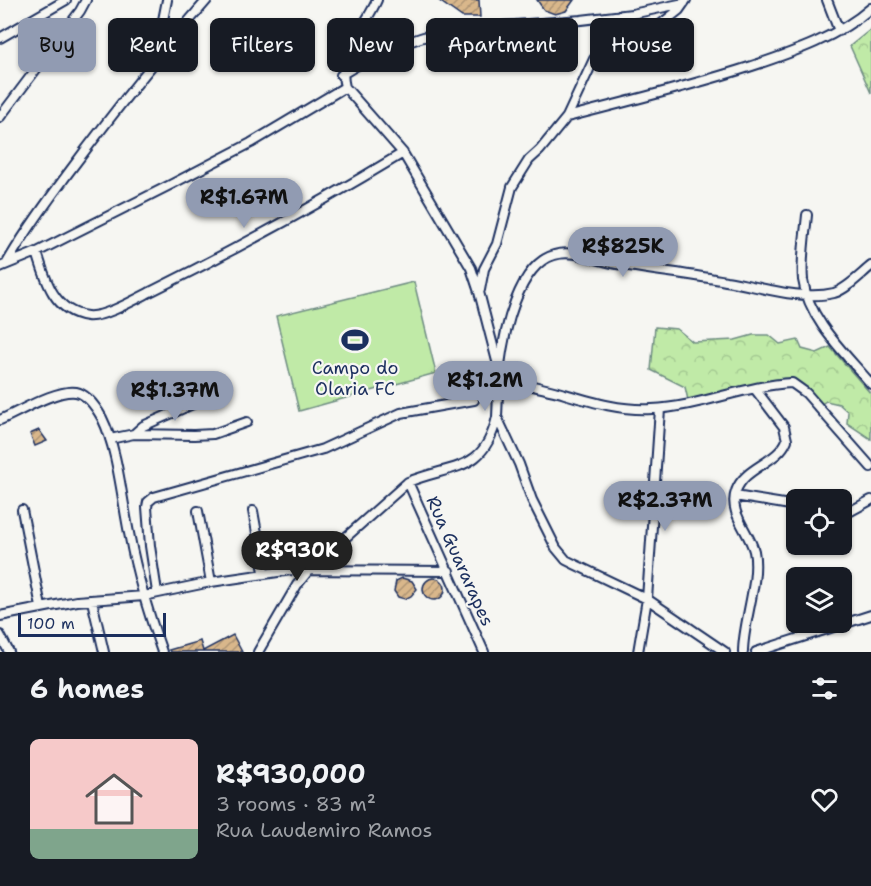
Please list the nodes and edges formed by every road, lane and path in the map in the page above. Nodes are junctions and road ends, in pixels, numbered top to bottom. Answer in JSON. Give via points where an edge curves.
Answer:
{"nodes":[{"id":1,"x":66,"y":0,"type":"edge"},
{"id":2,"x":86,"y":0,"type":"edge"},
{"id":3,"x":167,"y":0,"type":"edge"},
{"id":4,"x":207,"y":0,"type":"edge"},
{"id":5,"x":377,"y":0,"type":"edge"},
{"id":6,"x":827,"y":0,"type":"edge"},
{"id":7,"x":685,"y":2,"type":"edge"},
{"id":8,"x":871,"y":8,"type":"edge"},
{"id":9,"x":163,"y":18,"type":"edge"},
{"id":10,"x":192,"y":18,"type":"edge"},
{"id":11,"x":839,"y":31,"type":"junction"},
{"id":12,"x":0,"y":38,"type":"edge"},
{"id":13,"x":147,"y":72,"type":"edge"},
{"id":14,"x":341,"y":75,"type":"junction"},
{"id":15,"x":345,"y":87,"type":"junction"},
{"id":16,"x":0,"y":117,"type":"edge"},
{"id":17,"x":567,"y":117,"type":"junction"},
{"id":18,"x":403,"y":153,"type":"junction"},
{"id":19,"x":807,"y":215,"type":"dead end"},
{"id":20,"x":38,"y":252,"type":"junction"},
{"id":21,"x":4,"y":265,"type":"edge"},
{"id":22,"x":871,"y":266,"type":"edge"},
{"id":23,"x":479,"y":292,"type":"junction"},
{"id":24,"x":807,"y":296,"type":"junction"},
{"id":25,"x":499,"y":369,"type":"junction"},
{"id":26,"x":500,"y":379,"type":"junction"},
{"id":27,"x":871,"y":384,"type":"edge"},
{"id":28,"x":755,"y":389,"type":"junction"},
{"id":29,"x":204,"y":399,"type":"dead end"},
{"id":30,"x":474,"y":400,"type":"dead end"},
{"id":31,"x":660,"y":408,"type":"junction"},
{"id":32,"x":498,"y":417,"type":"junction"},
{"id":33,"x":0,"y":420,"type":"edge"},
{"id":34,"x":247,"y":422,"type":"dead end"},
{"id":35,"x":134,"y":434,"type":"junction"},
{"id":36,"x":110,"y":439,"type":"junction"},
{"id":37,"x":871,"y":467,"type":"edge"},
{"id":38,"x":408,"y":482,"type":"junction"},
{"id":39,"x":735,"y":496,"type":"junction"},
{"id":40,"x":871,"y":500,"type":"edge"},
{"id":41,"x":786,"y":504,"type":"edge"},
{"id":42,"x":22,"y":510,"type":"dead end"},
{"id":43,"x":852,"y":510,"type":"edge"},
{"id":44,"x":198,"y":511,"type":"dead end"},
{"id":45,"x":253,"y":511,"type":"dead end"},
{"id":46,"x":309,"y":570,"type":"junction"},
{"id":47,"x":449,"y":572,"type":"junction"},
{"id":48,"x":264,"y":573,"type":"junction"},
{"id":49,"x":211,"y":582,"type":"junction"},
{"id":50,"x":157,"y":592,"type":"junction"},
{"id":51,"x":144,"y":596,"type":"junction"},
{"id":52,"x":647,"y":599,"type":"junction"},
{"id":53,"x":92,"y":601,"type":"junction"},
{"id":54,"x":41,"y":607,"type":"junction"},
{"id":55,"x":871,"y":615,"type":"edge"},
{"id":56,"x":0,"y":616,"type":"edge"},
{"id":57,"x":0,"y":635,"type":"edge"},
{"id":58,"x":9,"y":652,"type":"edge"},
{"id":59,"x":104,"y":652,"type":"edge"},
{"id":60,"x":162,"y":652,"type":"edge"},
{"id":61,"x":258,"y":652,"type":"edge"},
{"id":62,"x":484,"y":652,"type":"edge"},
{"id":63,"x":638,"y":652,"type":"edge"},
{"id":64,"x":725,"y":652,"type":"edge"},
{"id":65,"x":742,"y":652,"type":"edge"},
{"id":66,"x":756,"y":652,"type":"edge"}],
"edges":[{"from":1,"to":12,"type":"street"},
{"from":2,"to":16,"type":"street"},
{"from":3,"to":9,"type":"street"},
{"from":4,"to":10,"type":"street"},
{"from":5,"to":14,"type":"street","via":[[344,61]]},
{"from":6,"to":11,"type":"street"},
{"from":7,"to":14,"type":"street","via":[[632,14],[449,30],[398,46]]},
{"from":7,"to":17,"type":"street","via":[[660,25],[600,52]]},
{"from":8,"to":11,"type":"street"},
{"from":11,"to":17,"type":"street","via":[[773,59],[703,82]]},
{"from":13,"to":21,"type":"street","via":[[51,196]]},
{"from":14,"to":15,"type":"street"},
{"from":15,"to":18,"type":"street"},
{"from":15,"to":20,"type":"street","via":[[250,143]]},
{"from":17,"to":23,"type":"street","via":[[529,160],[512,187]]},
{"from":18,"to":20,"type":"street","via":[[212,261],[119,308],[90,316],[68,309],[57,300],[49,289]]},
{"from":18,"to":23,"type":"street","via":[[463,252]]},
{"from":19,"to":24,"type":"street","via":[[803,280]]},
{"from":20,"to":21,"type":"street"},
{"from":22,"to":24,"type":"street","via":[[836,292]]},
{"from":23,"to":25,"type":"street"},
{"from":24,"to":25,"type":"street","via":[[572,254],[553,255],[532,272],[509,315]]},
{"from":24,"to":27,"type":"street","via":[[821,323]]},
{"from":25,"to":26,"type":"street"},
{"from":26,"to":31,"type":"street","via":[[594,403]]},
{"from":26,"to":32,"type":"street"},
{"from":28,"to":31,"type":"street"},
{"from":28,"to":37,"type":"street","via":[[792,383],[800,387]]},
{"from":28,"to":39,"type":"street","via":[[784,427],[787,440],[780,452],[745,478]]},
{"from":29,"to":35,"type":"street","via":[[143,426]]},
{"from":30,"to":50,"type":"street","via":[[401,413],[323,449],[154,496],[147,507]]},
{"from":31,"to":52,"type":"street"},
{"from":32,"to":38,"type":"street","via":[[486,449],[478,456],[460,467]]},
{"from":32,"to":52,"type":"street","via":[[556,548],[574,564]]},
{"from":33,"to":36,"type":"street","via":[[57,394],[76,392],[91,402]]},
{"from":34,"to":35,"type":"street","via":[[213,434]]},
{"from":35,"to":36,"type":"street"},
{"from":36,"to":51,"type":"street"},
{"from":38,"to":46,"type":"street"},
{"from":38,"to":47,"type":"street","name":"Rua Guararapes"},
{"from":39,"to":41,"type":"street"},
{"from":39,"to":65,"type":"street","via":[[737,514],[755,560]]},
{"from":40,"to":43,"type":"street"},
{"from":42,"to":54,"type":"street"},
{"from":44,"to":49,"type":"street"},
{"from":45,"to":48,"type":"street"},
{"from":46,"to":47,"type":"street"},
{"from":46,"to":48,"type":"street"},
{"from":46,"to":61,"type":"street"},
{"from":47,"to":62,"type":"street","name":"Rua Guararapes"},
{"from":48,"to":49,"type":"street"},
{"from":49,"to":50,"type":"street"},
{"from":50,"to":51,"type":"street"},
{"from":51,"to":53,"type":"street"},
{"from":51,"to":60,"type":"street"},
{"from":52,"to":63,"type":"street"},
{"from":52,"to":64,"type":"street"},
{"from":53,"to":54,"type":"street"},
{"from":53,"to":59,"type":"street"},
{"from":54,"to":56,"type":"street"},
{"from":55,"to":66,"type":"street"},
{"from":57,"to":58,"type":"street"}]}
